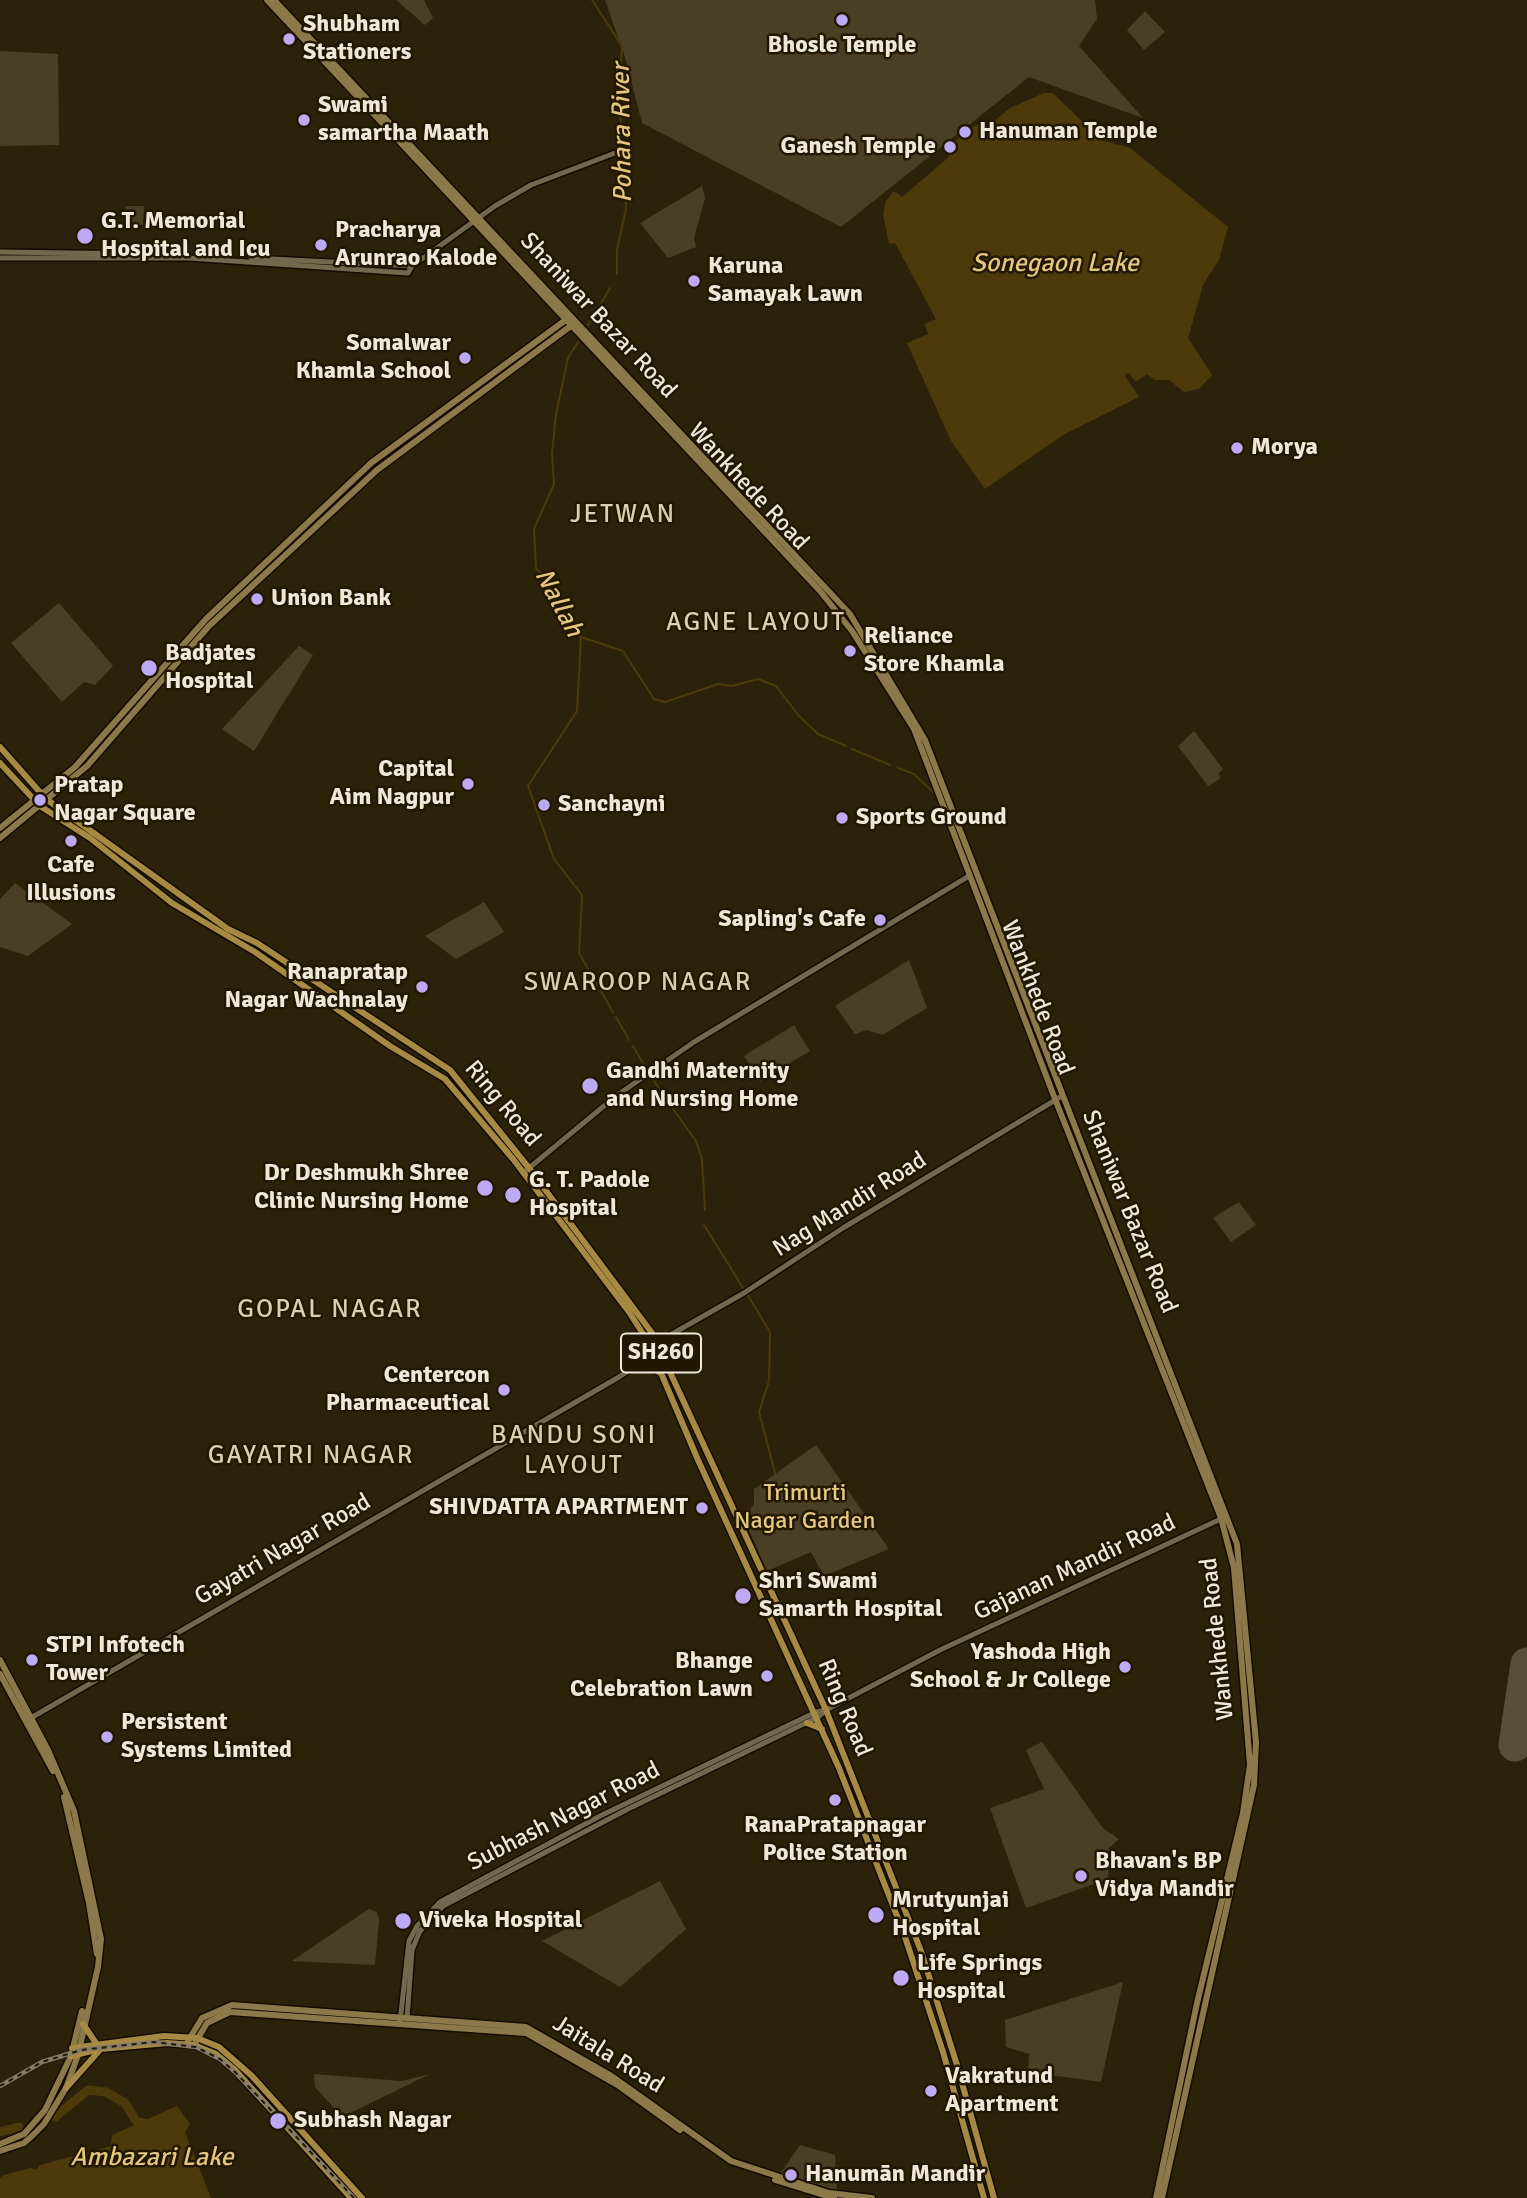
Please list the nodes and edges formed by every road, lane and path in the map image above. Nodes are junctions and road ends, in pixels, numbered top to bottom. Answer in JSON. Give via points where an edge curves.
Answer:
{"nodes":[{"id":1,"x":267,"y":0,"type":"edge"},
{"id":2,"x":274,"y":0,"type":"edge"},
{"id":3,"x":615,"y":153,"type":"dead end"},
{"id":4,"x":477,"y":220,"type":"junction"},
{"id":5,"x":0,"y":255,"type":"edge"},
{"id":6,"x":571,"y":321,"type":"junction"},
{"id":7,"x":0,"y":747,"type":"edge"},
{"id":8,"x":0,"y":763,"type":"edge"},
{"id":9,"x":44,"y":797,"type":"junction"},
{"id":10,"x":37,"y":803,"type":"junction"},
{"id":11,"x":0,"y":828,"type":"edge"},
{"id":12,"x":0,"y":838,"type":"edge"},
{"id":13,"x":969,"y":876,"type":"junction"},
{"id":14,"x":1062,"y":1096,"type":"junction"},
{"id":15,"x":1055,"y":1099,"type":"junction"},
{"id":16,"x":526,"y":1170,"type":"junction"},
{"id":17,"x":659,"y":1346,"type":"junction"},
{"id":18,"x":653,"y":1354,"type":"junction"},
{"id":19,"x":636,"y":1365,"type":"junction"},
{"id":20,"x":660,"y":1373,"type":"junction"},
{"id":21,"x":1225,"y":1517,"type":"junction"},
{"id":22,"x":0,"y":1660,"type":"edge"},
{"id":23,"x":0,"y":1674,"type":"edge"},
{"id":24,"x":826,"y":1710,"type":"junction"},
{"id":25,"x":817,"y":1714,"type":"junction"},
{"id":26,"x":28,"y":1719,"type":"junction"},
{"id":27,"x":807,"y":1723,"type":"junction"},
{"id":28,"x":823,"y":1730,"type":"junction"},
{"id":29,"x":404,"y":2021,"type":"junction"},
{"id":30,"x":83,"y":2024,"type":"junction"},
{"id":31,"x":192,"y":2041,"type":"junction"},
{"id":32,"x":98,"y":2046,"type":"junction"},
{"id":33,"x":75,"y":2052,"type":"junction"},
{"id":34,"x":66,"y":2088,"type":"junction"},
{"id":35,"x":0,"y":2144,"type":"edge"},
{"id":36,"x":0,"y":2151,"type":"edge"},
{"id":37,"x":994,"y":2196,"type":"edge"},
{"id":38,"x":982,"y":2197,"type":"edge"},
{"id":39,"x":351,"y":2198,"type":"edge"},
{"id":40,"x":362,"y":2198,"type":"edge"},
{"id":41,"x":834,"y":2198,"type":"edge"},
{"id":42,"x":872,"y":2198,"type":"edge"},
{"id":43,"x":1156,"y":2198,"type":"edge"},
{"id":44,"x":1162,"y":2198,"type":"edge"}],
"edges":[{"from":1,"to":4,"type":"main road","name":"Wankhede Road"},
{"from":2,"to":4,"type":"main road"},
{"from":3,"to":4,"type":"street","via":[[531,185]]},
{"from":4,"to":5,"type":"street","via":[[412,266],[408,274],[189,258]]},
{"from":4,"to":6,"type":"main road","name":"Wankhede Road"},
{"from":6,"to":9,"type":"main road","via":[[371,463],[206,619]]},
{"from":6,"to":13,"type":"main road","name":"Wankhede Road","via":[[844,619],[914,729]]},
{"from":6,"to":14,"type":"main road","name":"Shaniwar Bazar Road","via":[[850,614],[870,645],[925,740]]},
{"from":7,"to":9,"type":"main road","name":"Ring Road","number":"SH260"},
{"from":8,"to":10,"type":"main road","name":"Ring Road","number":"SH260"},
{"from":9,"to":10,"type":"main road"},
{"from":9,"to":16,"type":"main road","name":"Ring Road","number":"SH260","via":[[228,929],[257,943],[450,1070]]},
{"from":10,"to":11,"type":"main road"},
{"from":10,"to":12,"type":"main road"},
{"from":10,"to":16,"type":"main road","name":"Ring Road","number":"SH260","via":[[172,903],[255,952],[445,1079]]},
{"from":13,"to":15,"type":"main road","name":"Wankhede Road"},
{"from":13,"to":16,"type":"street","via":[[694,1042],[616,1096]]},
{"from":14,"to":15,"type":"street","name":"Nag Mandir Road"},
{"from":14,"to":21,"type":"main road","name":"Shaniwar Bazar Road"},
{"from":15,"to":17,"type":"street","name":"Nag Mandir Road"},
{"from":15,"to":21,"type":"main road","name":"Wankhede Road"},
{"from":16,"to":17,"type":"main road","name":"Ring Road","number":"SH260","via":[[620,1287]]},
{"from":16,"to":18,"type":"main road","name":"Ring Road","number":"SH260"},
{"from":17,"to":18,"type":"street","name":"Gayatri Nagar Road"},
{"from":17,"to":24,"type":"main road","name":"Ring Road","number":"SH260"},
{"from":18,"to":19,"type":"street","name":"Gayatri Nagar Road"},
{"from":18,"to":20,"type":"main road","number":"SH260"},
{"from":19,"to":20,"type":"main road","via":[[648,1365]]},
{"from":19,"to":26,"type":"street","name":"Gayatri Nagar Road"},
{"from":20,"to":25,"type":"main road","number":"SH260"},
{"from":21,"to":24,"type":"street","name":"Gajanan Mandir Road","via":[[940,1650]]},
{"from":21,"to":43,"type":"main road","name":"Wankhede Road","via":[[1234,1568],[1250,1765]]},
{"from":21,"to":44,"type":"main road","name":"Shaniwar Bazar Road","via":[[1237,1544],[1241,1573],[1256,1742],[1249,1814]]},
{"from":22,"to":26,"type":"main road"},
{"from":23,"to":26,"type":"main road"},
{"from":24,"to":25,"type":"street","name":"Gajanan Mandir Road"},
{"from":24,"to":37,"type":"main road","name":"Ring Road","number":"SH260","via":[[921,1951]]},
{"from":25,"to":27,"type":"street"},
{"from":25,"to":28,"type":"main road","number":"SH260"},
{"from":25,"to":29,"type":"street","name":"Subhash Nagar Road","via":[[600,1816],[440,1902],[409,1941]]},
{"from":26,"to":30,"type":"main road","via":[[74,1811],[101,1939]]},
{"from":26,"to":33,"type":"main road","via":[[66,1804],[97,1952]]},
{"from":27,"to":28,"type":"main road"},
{"from":27,"to":29,"type":"street","via":[[628,1809],[443,1906],[426,1922],[412,1950]]},
{"from":28,"to":38,"type":"main road","number":"SH260","via":[[904,1934],[943,2052]]},
{"from":29,"to":31,"type":"main road","name":"Jaitala Road","via":[[232,2005],[202,2018]]},
{"from":29,"to":41,"type":"main road","name":"Jaitala Road","via":[[526,2033],[619,2087],[730,2165]]},
{"from":29,"to":42,"type":"main road","name":"Jaitala Road","via":[[526,2027],[610,2075],[731,2161],[830,2193]]},
{"from":30,"to":32,"type":"main road"},
{"from":30,"to":33,"type":"main road"},
{"from":31,"to":32,"type":"main road","via":[[164,2036]]},
{"from":31,"to":39,"type":"main road","via":[[235,2070]]},
{"from":31,"to":40,"type":"main road","via":[[219,2047],[237,2060]]},
{"from":32,"to":33,"type":"main road"},
{"from":32,"to":34,"type":"main road"},
{"from":33,"to":34,"type":"main road"},
{"from":33,"to":35,"type":"main road","via":[[32,2128]]},
{"from":34,"to":36,"type":"main road","via":[[44,2124],[24,2143]]}]}
